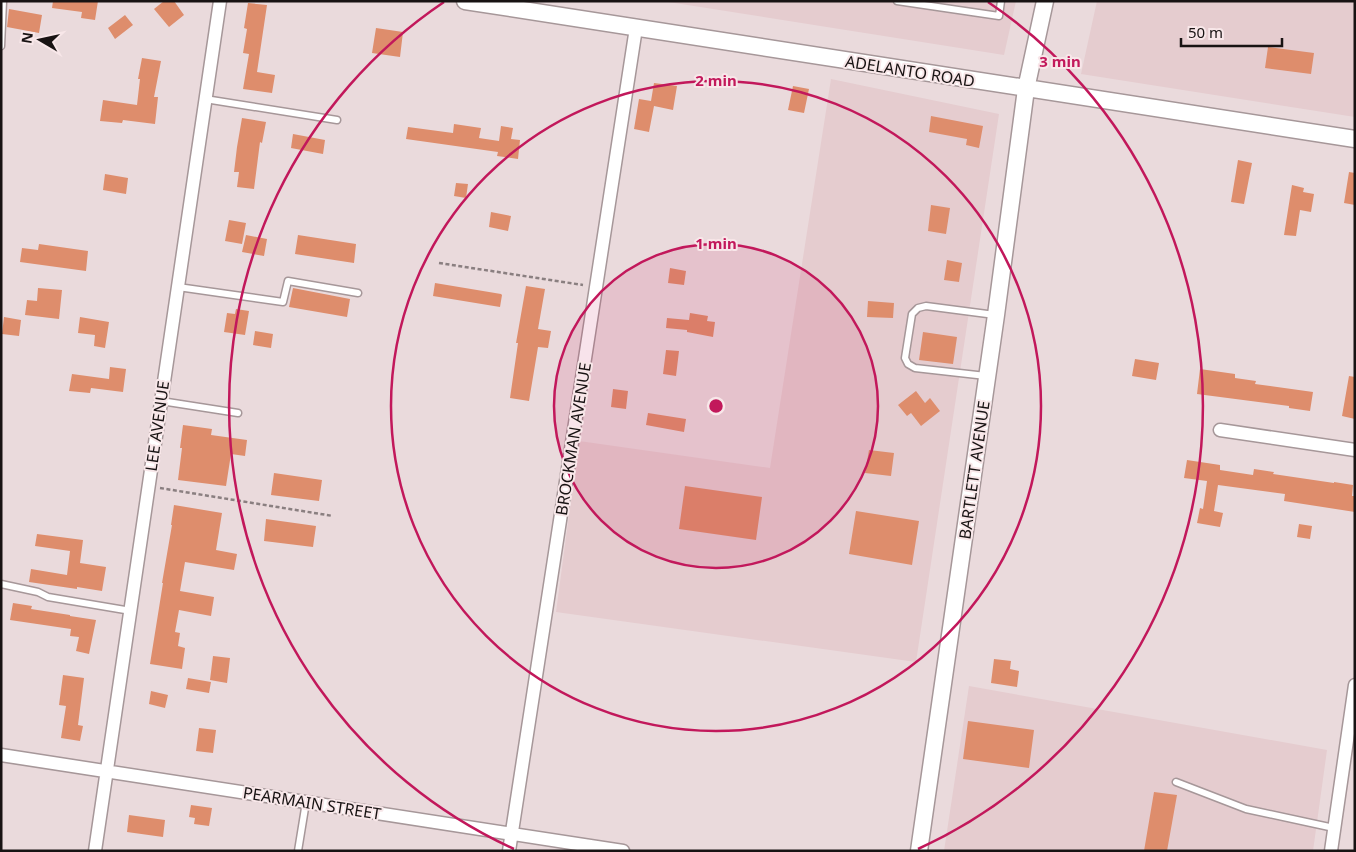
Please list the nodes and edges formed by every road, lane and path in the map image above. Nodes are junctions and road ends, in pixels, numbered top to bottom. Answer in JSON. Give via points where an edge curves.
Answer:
{"nodes":[{"id":1,"x":3,"y":1,"type":"edge"},
{"id":2,"x":220,"y":1,"type":"edge"},
{"id":3,"x":465,"y":1,"type":"edge"},
{"id":4,"x":897,"y":1,"type":"edge"},
{"id":5,"x":1001,"y":1,"type":"edge"},
{"id":6,"x":1044,"y":1,"type":"edge"},
{"id":7,"x":636,"y":28,"type":"junction"},
{"id":8,"x":1,"y":46,"type":"edge"},
{"id":9,"x":1026,"y":89,"type":"junction"},
{"id":10,"x":205,"y":99,"type":"junction"},
{"id":11,"x":337,"y":120,"type":"dead end"},
{"id":12,"x":1355,"y":139,"type":"edge"},
{"id":13,"x":439,"y":263,"type":"dead end"},
{"id":14,"x":178,"y":287,"type":"junction"},
{"id":15,"x":596,"y":287,"type":"junction"},
{"id":16,"x":358,"y":293,"type":"dead end"},
{"id":17,"x":996,"y":315,"type":"junction"},
{"id":18,"x":988,"y":376,"type":"junction"},
{"id":19,"x":161,"y":401,"type":"junction"},
{"id":20,"x":238,"y":413,"type":"dead end"},
{"id":21,"x":1220,"y":430,"type":"dead end"},
{"id":22,"x":1355,"y":450,"type":"edge"},
{"id":23,"x":149,"y":486,"type":"junction"},
{"id":24,"x":333,"y":516,"type":"dead end"},
{"id":25,"x":1,"y":584,"type":"edge"},
{"id":26,"x":130,"y":610,"type":"junction"},
{"id":27,"x":1355,"y":685,"type":"edge"},
{"id":28,"x":1,"y":755,"type":"edge"},
{"id":29,"x":107,"y":772,"type":"junction"},
{"id":30,"x":1176,"y":782,"type":"dead end"},
{"id":31,"x":306,"y":802,"type":"junction"},
{"id":32,"x":1334,"y":828,"type":"junction"},
{"id":33,"x":512,"y":834,"type":"junction"},
{"id":34,"x":95,"y":851,"type":"edge"},
{"id":35,"x":298,"y":851,"type":"edge"},
{"id":36,"x":509,"y":851,"type":"edge"},
{"id":37,"x":623,"y":851,"type":"edge"},
{"id":38,"x":919,"y":851,"type":"edge"},
{"id":39,"x":1331,"y":851,"type":"edge"}],
"edges":[{"from":1,"to":8,"type":"lane"},
{"from":2,"to":10,"type":"street","name":"LEE AVENUE"},
{"from":3,"to":7,"type":"street","name":"ADELANTO ROAD"},
{"from":4,"to":5,"type":"lane","via":[[999,16]]},
{"from":6,"to":9,"type":"street","name":"BARTLETT AVENUE"},
{"from":7,"to":9,"type":"street","name":"ADELANTO ROAD"},
{"from":7,"to":15,"type":"street","name":"BROCKMAN AVENUE"},
{"from":9,"to":12,"type":"street","name":"ADELANTO ROAD"},
{"from":9,"to":17,"type":"street","name":"BARTLETT AVENUE"},
{"from":10,"to":11,"type":"lane"},
{"from":10,"to":14,"type":"street","name":"LEE AVENUE"},
{"from":13,"to":15,"type":"path"},
{"from":14,"to":16,"type":"lane","via":[[283,302],[288,281]]},
{"from":14,"to":19,"type":"street","name":"LEE AVENUE"},
{"from":15,"to":33,"type":"street","name":"BROCKMAN AVENUE"},
{"from":17,"to":18,"type":"street","name":"BARTLETT AVENUE"},
{"from":17,"to":18,"type":"lane","via":[[926,306],[918,308],[912,314],[906,349],[905,358],[915,368]]},
{"from":18,"to":38,"type":"street","name":"BARTLETT AVENUE"},
{"from":19,"to":20,"type":"lane"},
{"from":19,"to":23,"type":"street","name":"LEE AVENUE"},
{"from":21,"to":22,"type":"street"},
{"from":23,"to":24,"type":"path"},
{"from":23,"to":26,"type":"street","name":"LEE AVENUE"},
{"from":25,"to":26,"type":"lane","via":[[48,597]]},
{"from":26,"to":29,"type":"street","name":"LEE AVENUE"},
{"from":27,"to":32,"type":"street"},
{"from":28,"to":29,"type":"street","name":"PEARMAIN STREET"},
{"from":29,"to":31,"type":"street","name":"PEARMAIN STREET"},
{"from":29,"to":34,"type":"street","name":"LEE AVENUE"},
{"from":30,"to":32,"type":"lane","via":[[1246,809]]},
{"from":31,"to":33,"type":"street","name":"PEARMAIN STREET"},
{"from":31,"to":35,"type":"lane"},
{"from":32,"to":39,"type":"street"},
{"from":33,"to":36,"type":"street","name":"BROCKMAN AVENUE"},
{"from":33,"to":37,"type":"street","name":"PEARMAIN STREET"}]}
